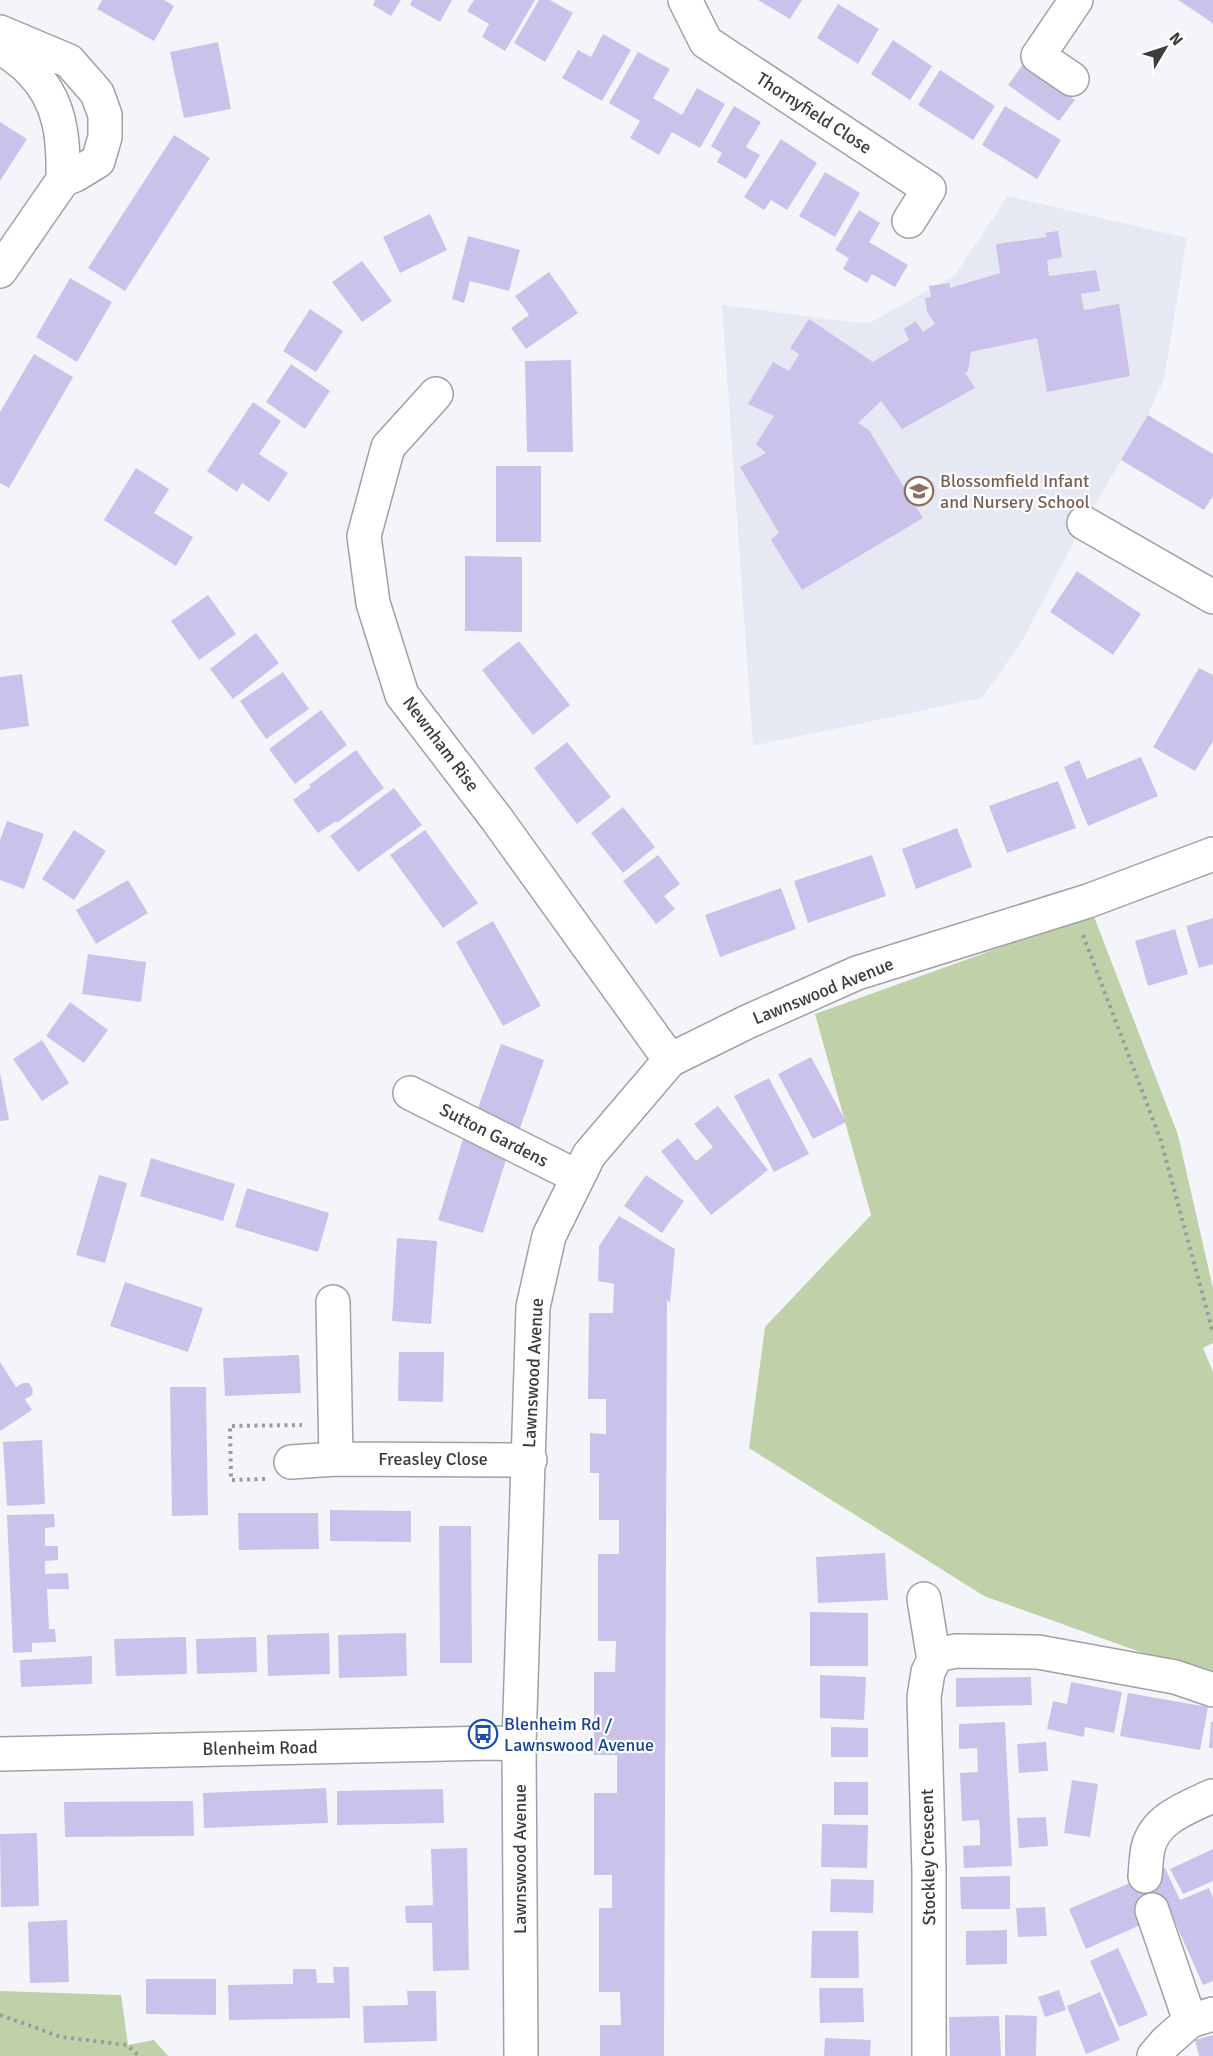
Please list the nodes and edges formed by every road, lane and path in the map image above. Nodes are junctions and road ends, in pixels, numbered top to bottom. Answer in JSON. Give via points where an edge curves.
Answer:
{"nodes":[{"id":1,"x":685,"y":0,"type":"edge"},
{"id":2,"x":1076,"y":0,"type":"edge"},
{"id":3,"x":0,"y":32,"type":"edge"},
{"id":4,"x":0,"y":46,"type":"edge"},
{"id":5,"x":1072,"y":79,"type":"dead end"},
{"id":6,"x":63,"y":180,"type":"junction"},
{"id":7,"x":909,"y":221,"type":"dead end"},
{"id":8,"x":0,"y":271,"type":"edge"},
{"id":9,"x":436,"y":394,"type":"dead end"},
{"id":10,"x":1084,"y":523,"type":"dead end"},
{"id":11,"x":1213,"y":597,"type":"edge"},
{"id":12,"x":1213,"y":854,"type":"edge"},
{"id":13,"x":1088,"y":901,"type":"junction"},
{"id":14,"x":670,"y":1060,"type":"junction"},
{"id":15,"x":410,"y":1093,"type":"dead end"},
{"id":16,"x":578,"y":1177,"type":"junction"},
{"id":17,"x":333,"y":1302,"type":"dead end"},
{"id":18,"x":1213,"y":1333,"type":"edge"},
{"id":19,"x":336,"y":1459,"type":"junction"},
{"id":20,"x":530,"y":1460,"type":"junction"},
{"id":21,"x":291,"y":1462,"type":"dead end"},
{"id":22,"x":924,"y":1599,"type":"dead end"},
{"id":23,"x":934,"y":1660,"type":"junction"},
{"id":24,"x":1213,"y":1690,"type":"edge"},
{"id":25,"x":519,"y":1744,"type":"junction"},
{"id":26,"x":0,"y":1754,"type":"edge"},
{"id":27,"x":1212,"y":1796,"type":"edge"},
{"id":28,"x":1145,"y":1876,"type":"dead end"},
{"id":29,"x":1152,"y":1910,"type":"dead end"},
{"id":30,"x":0,"y":2015,"type":"edge"},
{"id":31,"x":1201,"y":2018,"type":"edge"},
{"id":32,"x":1156,"y":2055,"type":"edge"},
{"id":33,"x":139,"y":2056,"type":"edge"},
{"id":34,"x":521,"y":2056,"type":"edge"},
{"id":35,"x":929,"y":2056,"type":"edge"}],
"edges":[{"from":1,"to":7,"type":"street","name":"Thornyfield Close","via":[[706,42],[929,189]]},
{"from":2,"to":5,"type":"street","via":[[1038,56]]},
{"from":3,"to":6,"type":"street","via":[[69,61],[97,93],[105,115],[105,137],[98,161]]},
{"from":4,"to":6,"type":"street","via":[[30,70],[56,110],[62,132]]},
{"from":6,"to":8,"type":"street"},
{"from":9,"to":14,"type":"street","name":"Newnham Rise","via":[[388,447],[364,536],[373,603],[402,694]]},
{"from":10,"to":11,"type":"street"},
{"from":12,"to":13,"type":"street","name":"Lawnswood Avenue"},
{"from":13,"to":14,"type":"street","name":"Lawnswood Avenue","via":[[857,974]]},
{"from":13,"to":18,"type":"path","via":[[1093,914],[1081,931],[1161,1141]]},
{"from":14,"to":16,"type":"street","name":"Lawnswood Avenue","via":[[589,1155]]},
{"from":15,"to":16,"type":"street","name":"Sutton Gardens"},
{"from":16,"to":20,"type":"street","name":"Lawnswood Avenue","via":[[549,1236],[533,1306]]},
{"from":17,"to":19,"type":"street"},
{"from":19,"to":20,"type":"street","name":"Freasley Close"},
{"from":19,"to":21,"type":"street","name":"Freasley Close"},
{"from":20,"to":25,"type":"street","name":"Lawnswood Avenue"},
{"from":22,"to":23,"type":"street","name":"Stockley Crescent"},
{"from":23,"to":24,"type":"street","via":[[956,1651],[1030,1651],[1175,1677]]},
{"from":23,"to":35,"type":"street","name":"Stockley Crescent","via":[[924,1697]]},
{"from":25,"to":26,"type":"street","name":"Blenheim Road"},
{"from":25,"to":34,"type":"street","name":"Lawnswood Avenue"},
{"from":27,"to":28,"type":"street","via":[[1168,1818],[1154,1832]]},
{"from":29,"to":31,"type":"street"},
{"from":30,"to":33,"type":"path","via":[[61,2037],[128,2045]]},
{"from":31,"to":32,"type":"street"}]}
